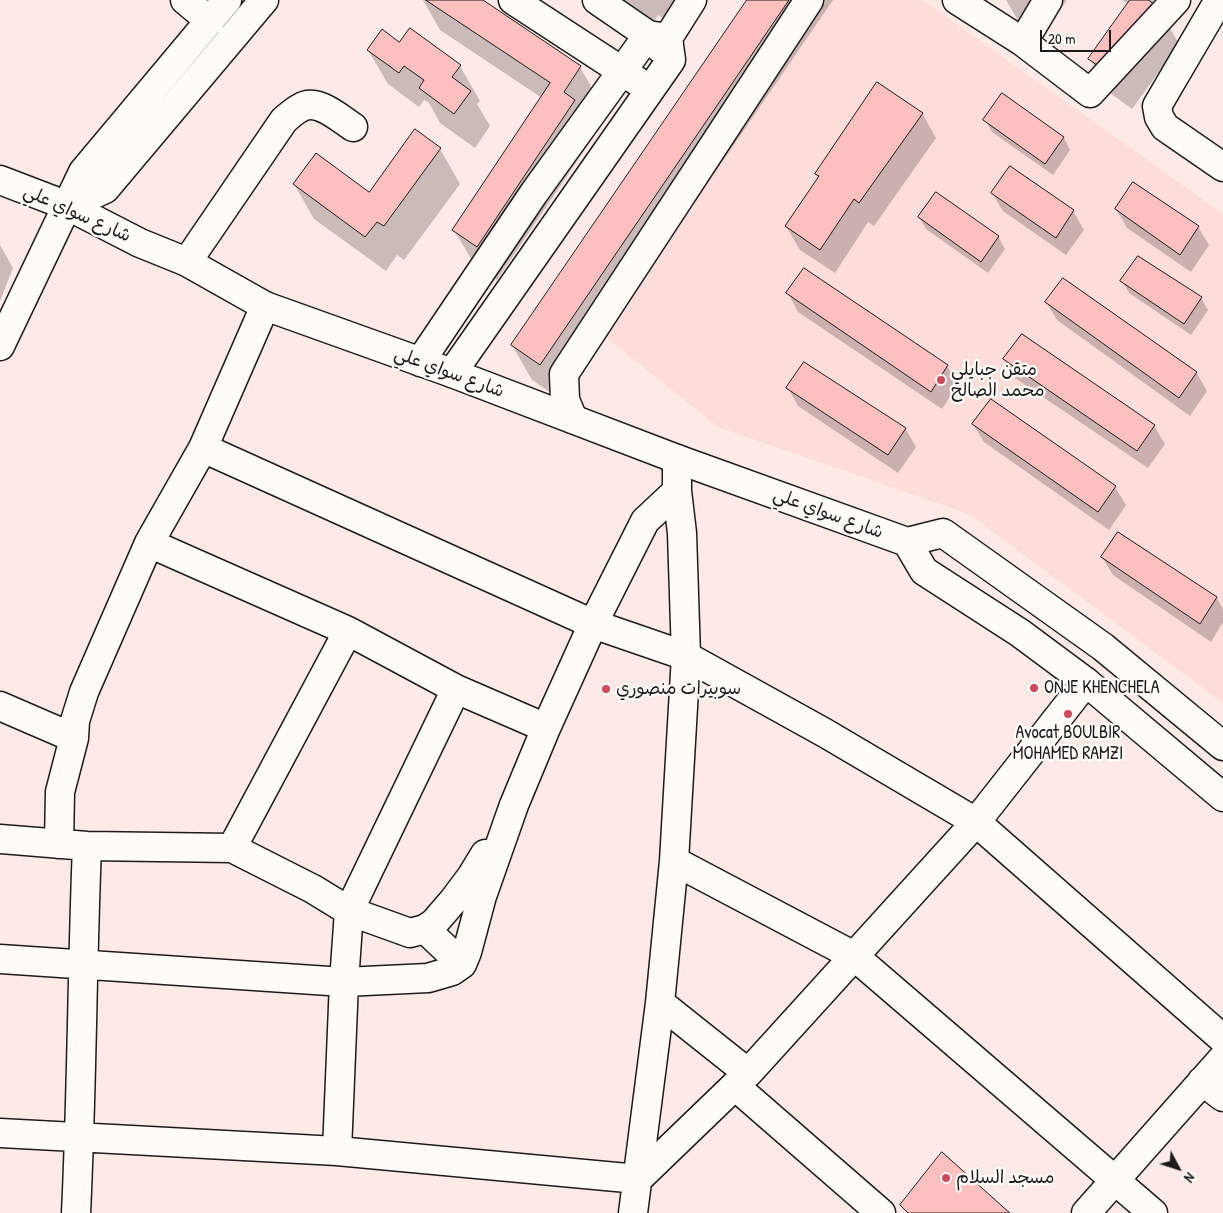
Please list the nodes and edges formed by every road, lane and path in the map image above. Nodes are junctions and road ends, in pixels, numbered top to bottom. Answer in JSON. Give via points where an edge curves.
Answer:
{"nodes":[{"id":1,"x":185,"y":0,"type":"edge"},
{"id":2,"x":227,"y":0,"type":"edge"},
{"id":3,"x":264,"y":0,"type":"edge"},
{"id":4,"x":513,"y":0,"type":"edge"},
{"id":5,"x":597,"y":0,"type":"edge"},
{"id":6,"x":692,"y":0,"type":"edge"},
{"id":7,"x":809,"y":0,"type":"edge"},
{"id":8,"x":957,"y":0,"type":"edge"},
{"id":9,"x":1048,"y":0,"type":"edge"},
{"id":10,"x":1176,"y":0,"type":"edge"},
{"id":11,"x":1219,"y":0,"type":"edge"},
{"id":12,"x":210,"y":21,"type":"junction"},
{"id":13,"x":1023,"y":42,"type":"junction"},
{"id":14,"x":662,"y":44,"type":"junction"},
{"id":15,"x":622,"y":70,"type":"junction"},
{"id":16,"x":651,"y":91,"type":"junction"},
{"id":17,"x":353,"y":127,"type":"dead end"},
{"id":18,"x":1223,"y":167,"type":"edge"},
{"id":19,"x":0,"y":180,"type":"edge"},
{"id":20,"x":68,"y":206,"type":"junction"},
{"id":21,"x":187,"y":262,"type":"junction"},
{"id":22,"x":265,"y":306,"type":"junction"},
{"id":23,"x":0,"y":346,"type":"edge"},
{"id":24,"x":420,"y":362,"type":"junction"},
{"id":25,"x":452,"y":373,"type":"junction"},
{"id":26,"x":573,"y":419,"type":"junction"},
{"id":27,"x":203,"y":448,"type":"junction"},
{"id":28,"x":677,"y":459,"type":"junction"},
{"id":29,"x":677,"y":491,"type":"junction"},
{"id":30,"x":907,"y":542,"type":"junction"},
{"id":31,"x":149,"y":543,"type":"junction"},
{"id":32,"x":593,"y":624,"type":"junction"},
{"id":33,"x":348,"y":631,"type":"junction"},
{"id":34,"x":686,"y":656,"type":"junction"},
{"id":35,"x":1086,"y":682,"type":"junction"},
{"id":36,"x":456,"y":689,"type":"junction"},
{"id":37,"x":0,"y":706,"type":"edge"},
{"id":38,"x":546,"y":728,"type":"junction"},
{"id":39,"x":74,"y":738,"type":"junction"},
{"id":40,"x":1223,"y":746,"type":"edge"},
{"id":41,"x":1223,"y":797,"type":"edge"},
{"id":42,"x":514,"y":805,"type":"junction"},
{"id":43,"x":976,"y":822,"type":"junction"},
{"id":44,"x":0,"y":839,"type":"edge"},
{"id":45,"x":59,"y":844,"type":"junction"},
{"id":46,"x":87,"y":846,"type":"junction"},
{"id":47,"x":232,"y":848,"type":"junction"},
{"id":48,"x":674,"y":861,"type":"junction"},
{"id":49,"x":349,"y":912,"type":"junction"},
{"id":50,"x":425,"y":929,"type":"junction"},
{"id":51,"x":854,"y":956,"type":"junction"},
{"id":52,"x":0,"y":959,"type":"edge"},
{"id":53,"x":82,"y":964,"type":"junction"},
{"id":54,"x":462,"y":964,"type":"junction"},
{"id":55,"x":344,"y":982,"type":"junction"},
{"id":56,"x":660,"y":1003,"type":"junction"},
{"id":57,"x":1223,"y":1039,"type":"edge"},
{"id":58,"x":1223,"y":1058,"type":"edge"},
{"id":59,"x":741,"y":1079,"type":"junction"},
{"id":60,"x":1212,"y":1089,"type":"edge"},
{"id":61,"x":0,"y":1133,"type":"edge"},
{"id":62,"x":80,"y":1136,"type":"junction"},
{"id":63,"x":337,"y":1151,"type":"junction"},
{"id":64,"x":638,"y":1179,"type":"junction"},
{"id":65,"x":1115,"y":1182,"type":"junction"},
{"id":66,"x":76,"y":1213,"type":"edge"},
{"id":67,"x":633,"y":1213,"type":"edge"},
{"id":68,"x":881,"y":1213,"type":"edge"},
{"id":69,"x":1086,"y":1213,"type":"edge"},
{"id":70,"x":1154,"y":1213,"type":"edge"}],
"edges":[{"from":1,"to":12,"type":"street"},
{"from":2,"to":12,"type":"street"},
{"from":3,"to":20,"type":"street","via":[[105,189]]},
{"from":4,"to":15,"type":"street"},
{"from":5,"to":14,"type":"street"},
{"from":6,"to":14,"type":"street"},
{"from":7,"to":26,"type":"street","via":[[564,374],[565,400]]},
{"from":8,"to":13,"type":"street"},
{"from":9,"to":13,"type":"street"},
{"from":10,"to":13,"type":"street","via":[[1090,93]]},
{"from":11,"to":18,"type":"street","via":[[1157,106],[1165,127]]},
{"from":12,"to":20,"type":"street","via":[[83,172]]},
{"from":14,"to":15,"type":"street"},
{"from":14,"to":16,"type":"street"},
{"from":15,"to":16,"type":"street"},
{"from":15,"to":24,"type":"street"},
{"from":16,"to":25,"type":"street"},
{"from":17,"to":21,"type":"street","via":[[321,106],[301,106],[284,120]]},
{"from":19,"to":20,"type":"street","name":"شارع سواي علي"},
{"from":20,"to":21,"type":"street","name":"شارع سواي علي","via":[[140,243]]},
{"from":20,"to":23,"type":"street"},
{"from":21,"to":22,"type":"street","name":"شارع سواي علي"},
{"from":22,"to":24,"type":"street","name":"شارع سواي علي"},
{"from":22,"to":27,"type":"street"},
{"from":24,"to":25,"type":"street","name":"شارع سواي علي"},
{"from":25,"to":26,"type":"street","name":"شارع سواي علي"},
{"from":26,"to":28,"type":"street","name":"شارع سواي علي"},
{"from":27,"to":31,"type":"street"},
{"from":27,"to":32,"type":"street"},
{"from":28,"to":29,"type":"street"},
{"from":28,"to":30,"type":"street","name":"شارع سواي علي"},
{"from":29,"to":32,"type":"street","via":[[645,521]]},
{"from":29,"to":34,"type":"street","via":[[682,534]]},
{"from":30,"to":35,"type":"street","via":[[924,571],[1020,633]]},
{"from":30,"to":40,"type":"street","via":[[943,533],[1103,647]]},
{"from":31,"to":33,"type":"street"},
{"from":31,"to":39,"type":"street","via":[[84,692],[75,721]]},
{"from":32,"to":34,"type":"street"},
{"from":32,"to":38,"type":"street"},
{"from":33,"to":36,"type":"street"},
{"from":33,"to":47,"type":"street"},
{"from":34,"to":43,"type":"street"},
{"from":34,"to":48,"type":"street"},
{"from":35,"to":41,"type":"street"},
{"from":35,"to":43,"type":"street"},
{"from":36,"to":38,"type":"street"},
{"from":36,"to":49,"type":"street"},
{"from":37,"to":39,"type":"street"},
{"from":38,"to":42,"type":"street"},
{"from":39,"to":45,"type":"street","via":[[60,792]]},
{"from":42,"to":50,"type":"street","via":[[471,877],[434,923]]},
{"from":42,"to":54,"type":"street"},
{"from":43,"to":51,"type":"street"},
{"from":43,"to":57,"type":"street"},
{"from":44,"to":45,"type":"street"},
{"from":45,"to":46,"type":"street"},
{"from":46,"to":47,"type":"street"},
{"from":46,"to":53,"type":"street"},
{"from":47,"to":49,"type":"street","via":[[313,889]]},
{"from":48,"to":51,"type":"street"},
{"from":48,"to":56,"type":"street"},
{"from":49,"to":50,"type":"street","via":[[410,934]]},
{"from":49,"to":55,"type":"street"},
{"from":50,"to":54,"type":"street"},
{"from":51,"to":59,"type":"street"},
{"from":51,"to":65,"type":"street"},
{"from":52,"to":53,"type":"street"},
{"from":53,"to":55,"type":"street"},
{"from":53,"to":62,"type":"street"},
{"from":54,"to":55,"type":"street","via":[[452,972],[428,978]]},
{"from":55,"to":63,"type":"street"},
{"from":56,"to":59,"type":"street"},
{"from":56,"to":64,"type":"street"},
{"from":58,"to":60,"type":"street"},
{"from":59,"to":64,"type":"street"},
{"from":59,"to":68,"type":"street"},
{"from":60,"to":65,"type":"street"},
{"from":61,"to":62,"type":"street"},
{"from":62,"to":63,"type":"street"},
{"from":62,"to":66,"type":"street"},
{"from":63,"to":64,"type":"street"},
{"from":64,"to":67,"type":"street"},
{"from":65,"to":69,"type":"street"},
{"from":65,"to":70,"type":"street"}]}
